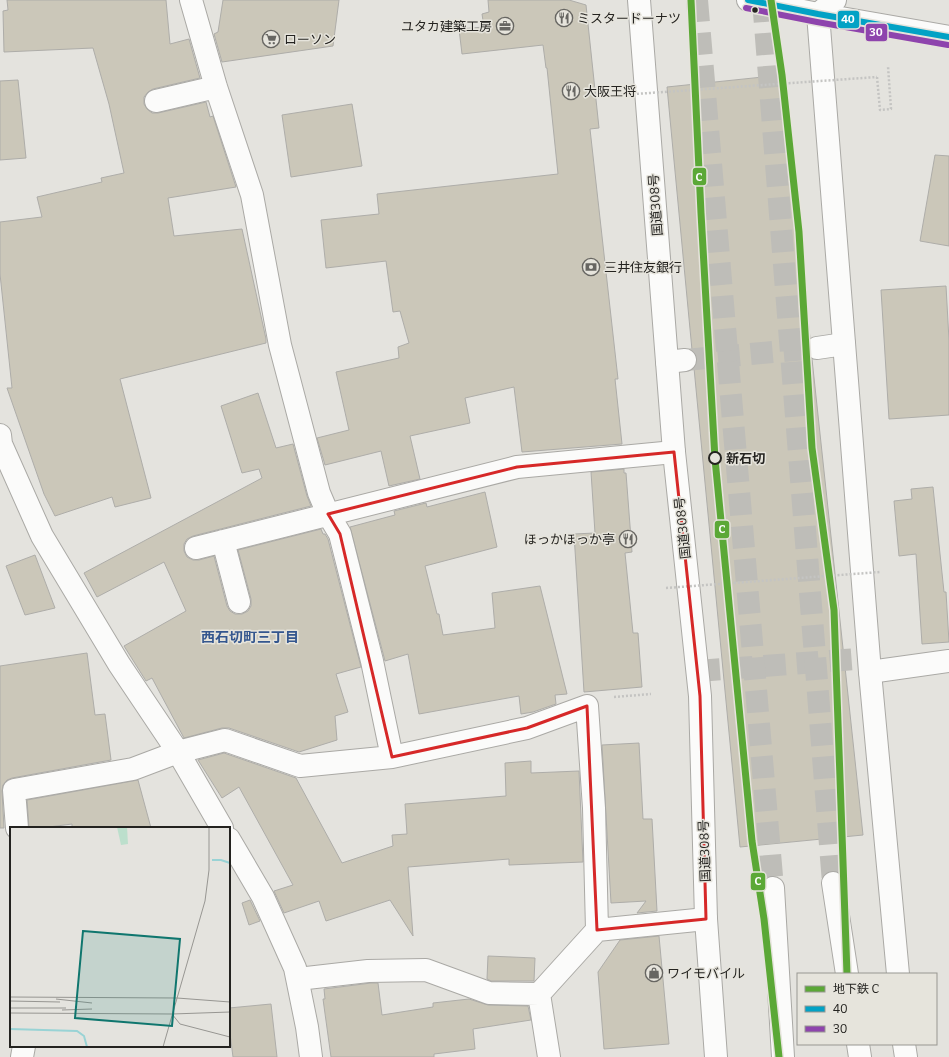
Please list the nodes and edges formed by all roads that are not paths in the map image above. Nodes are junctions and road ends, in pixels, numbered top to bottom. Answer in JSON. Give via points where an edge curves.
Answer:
{"nodes":[{"id":1,"x":191,"y":0,"type":"edge"},
{"id":2,"x":639,"y":0,"type":"edge"},
{"id":3,"x":748,"y":0,"type":"edge"},
{"id":4,"x":835,"y":0,"type":"edge"},
{"id":5,"x":818,"y":14,"type":"junction"},
{"id":6,"x":949,"y":37,"type":"edge"},
{"id":7,"x":216,"y":87,"type":"junction"},
{"id":8,"x":156,"y":101,"type":"dead end"},
{"id":9,"x":844,"y":344,"type":"junction"},
{"id":10,"x":817,"y":348,"type":"tunnel mouth"},
{"id":11,"x":0,"y":441,"type":"edge"},
{"id":12,"x":674,"y":452,"type":"junction"},
{"id":13,"x":328,"y":514,"type":"junction"},
{"id":14,"x":223,"y":541,"type":"junction"},
{"id":15,"x":196,"y":548,"type":"dead end"},
{"id":16,"x":239,"y":602,"type":"dead end"},
{"id":17,"x":949,"y":661,"type":"edge"},
{"id":18,"x":870,"y":672,"type":"junction"},
{"id":19,"x":178,"y":752,"type":"junction"},
{"id":20,"x":392,"y":757,"type":"junction"},
{"id":21,"x":7,"y":790,"type":"edge"},
{"id":22,"x":18,"y":827,"type":"edge"},
{"id":23,"x":221,"y":827,"type":"edge"},
{"id":24,"x":230,"y":841,"type":"edge"},
{"id":25,"x":706,"y":919,"type":"junction"},
{"id":26,"x":597,"y":930,"type":"junction"},
{"id":27,"x":840,"y":973,"type":"edge"},
{"id":28,"x":847,"y":973,"type":"edge"},
{"id":29,"x":898,"y":973,"type":"edge"},
{"id":30,"x":298,"y":979,"type":"junction"},
{"id":31,"x":539,"y":994,"type":"junction"},
{"id":32,"x":845,"y":1045,"type":"edge"},
{"id":33,"x":858,"y":1045,"type":"edge"},
{"id":34,"x":904,"y":1045,"type":"edge"},
{"id":35,"x":24,"y":1047,"type":"edge"},
{"id":36,"x":22,"y":1057,"type":"edge"},
{"id":37,"x":311,"y":1057,"type":"edge"},
{"id":38,"x":548,"y":1057,"type":"edge"},
{"id":39,"x":716,"y":1057,"type":"edge"},
{"id":40,"x":771,"y":1057,"type":"edge"},
{"id":41,"x":783,"y":1057,"type":"edge"},
{"id":42,"x":846,"y":1057,"type":"edge"},
{"id":43,"x":860,"y":1057,"type":"edge"},
{"id":44,"x":906,"y":1057,"type":"edge"}],
"edges":[{"from":1,"to":7,"type":"main road"},
{"from":2,"to":12,"type":"main road","name":"国道308号","via":[[676,361]]},
{"from":3,"to":5,"type":"main road"},
{"from":4,"to":5,"type":"main road"},
{"from":5,"to":6,"type":"main road"},
{"from":5,"to":9,"type":"main road"},
{"from":7,"to":8,"type":"main road"},
{"from":7,"to":13,"type":"main road","via":[[252,195],[280,345],[319,493]]},
{"from":9,"to":10,"type":"main road"},
{"from":9,"to":18,"type":"main road"},
{"from":11,"to":19,"type":"main road","via":[[42,536],[119,664]]},
{"from":12,"to":13,"type":"main road","via":[[517,467]]},
{"from":12,"to":25,"type":"main road","name":"国道308号","via":[[700,696]]},
{"from":13,"to":14,"type":"main road"},
{"from":13,"to":20,"type":"main road","via":[[340,534],[372,661]]},
{"from":14,"to":15,"type":"main road"},
{"from":14,"to":16,"type":"main road"},
{"from":17,"to":18,"type":"main road"},
{"from":18,"to":29,"type":"main road"},
{"from":19,"to":20,"type":"main road","via":[[225,740],[300,766]]},
{"from":19,"to":21,"type":"main road","via":[[133,769]]},
{"from":19,"to":23,"type":"main road"},
{"from":20,"to":26,"type":"main road","via":[[526,728],[587,706],[594,808]]},
{"from":21,"to":22,"type":"main road"},
{"from":24,"to":30,"type":"main road","via":[[263,897]]},
{"from":25,"to":26,"type":"main road"},
{"from":25,"to":39,"type":"main road","name":"国道308号"},
{"from":26,"to":31,"type":"main road"},
{"from":27,"to":28,"type":"main road","via":[[833,883]]},
{"from":30,"to":31,"type":"main road","via":[[368,971],[426,970],[489,993]]},
{"from":30,"to":37,"type":"main road"},
{"from":31,"to":38,"type":"main road"},
{"from":32,"to":42,"type":"main road"},
{"from":33,"to":43,"type":"main road"},
{"from":34,"to":44,"type":"main road"},
{"from":35,"to":36,"type":"main road"},
{"from":40,"to":41,"type":"main road","via":[[773,888]]}]}
